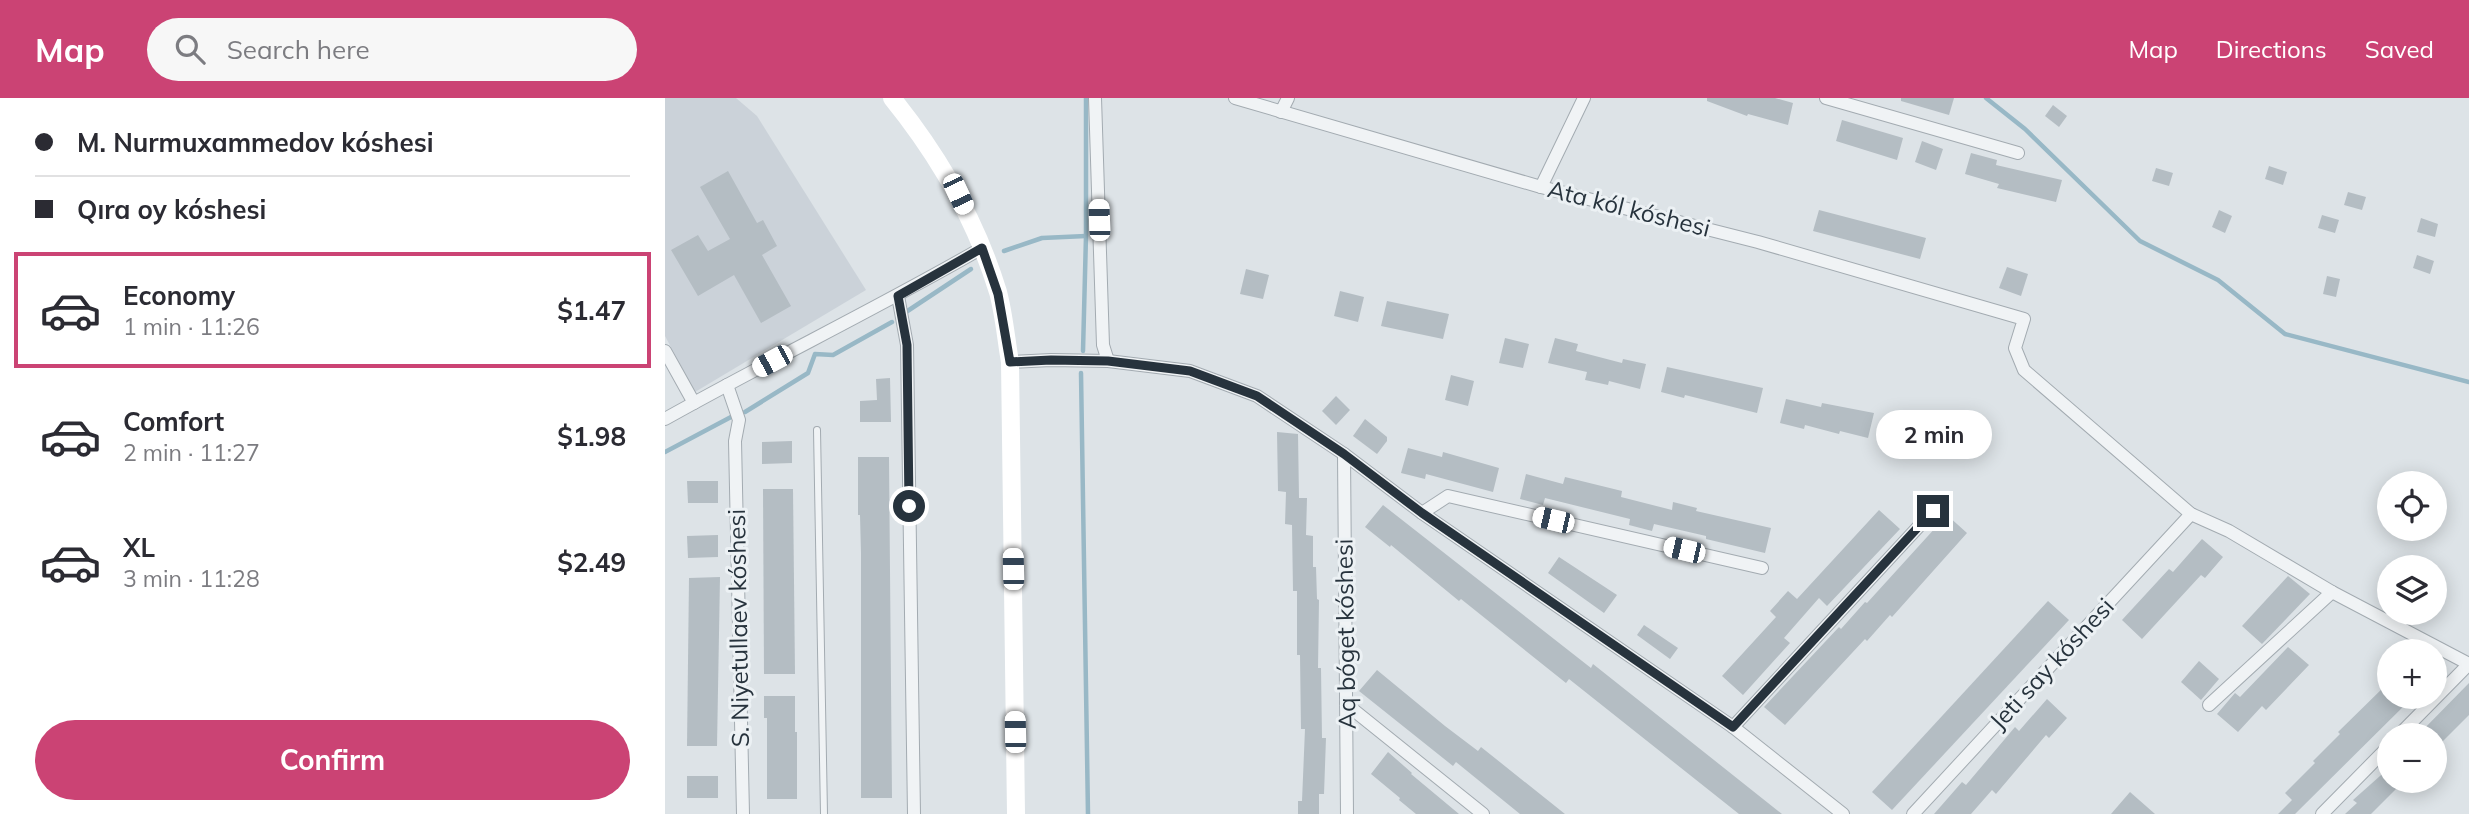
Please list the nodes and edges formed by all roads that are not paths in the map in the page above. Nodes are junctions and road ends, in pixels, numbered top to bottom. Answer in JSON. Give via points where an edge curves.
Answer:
{"nodes":[{"id":1,"x":892,"y":98,"type":"edge"},
{"id":2,"x":1095,"y":98,"type":"edge"},
{"id":3,"x":1235,"y":98,"type":"edge"},
{"id":4,"x":1288,"y":98,"type":"edge"},
{"id":5,"x":1584,"y":98,"type":"edge"},
{"id":6,"x":1825,"y":98,"type":"edge"},
{"id":7,"x":1282,"y":112,"type":"junction"},
{"id":8,"x":2018,"y":153,"type":"dead end"},
{"id":9,"x":1541,"y":187,"type":"junction"},
{"id":10,"x":982,"y":248,"type":"junction"},
{"id":11,"x":898,"y":296,"type":"junction"},
{"id":12,"x":665,"y":351,"type":"edge"},
{"id":13,"x":1108,"y":361,"type":"junction"},
{"id":14,"x":1010,"y":362,"type":"junction"},
{"id":15,"x":727,"y":385,"type":"junction"},
{"id":16,"x":694,"y":403,"type":"junction"},
{"id":17,"x":665,"y":419,"type":"edge"},
{"id":18,"x":817,"y":430,"type":"dead end"},
{"id":19,"x":1344,"y":454,"type":"junction"},
{"id":20,"x":1933,"y":511,"type":"dead end"},
{"id":21,"x":1422,"y":513,"type":"junction"},
{"id":22,"x":2191,"y":514,"type":"junction"},
{"id":23,"x":1762,"y":568,"type":"dead end"},
{"id":24,"x":2332,"y":592,"type":"junction"},
{"id":25,"x":2469,"y":664,"type":"edge"},
{"id":26,"x":1346,"y":704,"type":"junction"},
{"id":27,"x":2209,"y":705,"type":"dead end"},
{"id":28,"x":2411,"y":723,"type":"edge"},
{"id":29,"x":1733,"y":727,"type":"junction"},
{"id":30,"x":2377,"y":758,"type":"edge"},
{"id":31,"x":743,"y":814,"type":"edge"},
{"id":32,"x":824,"y":814,"type":"edge"},
{"id":33,"x":914,"y":814,"type":"edge"},
{"id":34,"x":1016,"y":814,"type":"edge"},
{"id":35,"x":1347,"y":814,"type":"edge"},
{"id":36,"x":1483,"y":814,"type":"edge"},
{"id":37,"x":1843,"y":814,"type":"edge"},
{"id":38,"x":1913,"y":814,"type":"edge"},
{"id":39,"x":2322,"y":814,"type":"edge"}],
"edges":[{"from":1,"to":10,"type":"main road","via":[[922,135],[958,194]]},
{"from":2,"to":13,"type":"street","via":[[1103,345]]},
{"from":3,"to":7,"type":"street","name":"Ata kól kóshesi"},
{"from":4,"to":7,"type":"street"},
{"from":5,"to":9,"type":"street"},
{"from":6,"to":8,"type":"street"},
{"from":7,"to":9,"type":"street","name":"Ata kól kóshesi"},
{"from":9,"to":22,"type":"street","name":"Ata kól kóshesi","via":[[1758,242],[2024,318],[2015,348],[2024,370]]},
{"from":10,"to":11,"type":"street"},
{"from":10,"to":14,"type":"main road","via":[[998,294]]},
{"from":11,"to":15,"type":"street"},
{"from":11,"to":33,"type":"street","via":[[907,345]]},
{"from":12,"to":16,"type":"street"},
{"from":13,"to":14,"type":"street"},
{"from":13,"to":19,"type":"street","via":[[1190,371],[1257,396]]},
{"from":14,"to":34,"type":"main road"},
{"from":15,"to":16,"type":"street"},
{"from":15,"to":31,"type":"street","name":"S. Niyetullaev kóshesi","via":[[739,420],[735,441]]},
{"from":16,"to":17,"type":"street"},
{"from":18,"to":32,"type":"lane"},
{"from":19,"to":21,"type":"street"},
{"from":19,"to":26,"type":"street","name":"Aq bóget kóshesi"},
{"from":20,"to":29,"type":"street"},
{"from":21,"to":23,"type":"street","via":[[1448,496]]},
{"from":21,"to":29,"type":"street"},
{"from":22,"to":24,"type":"street","via":[[2229,531]]},
{"from":22,"to":38,"type":"street","name":"Jeti say kóshesi"},
{"from":24,"to":25,"type":"street"},
{"from":24,"to":27,"type":"street"},
{"from":25,"to":28,"type":"street"},
{"from":26,"to":35,"type":"street","name":"Aq bóget kóshesi"},
{"from":26,"to":36,"type":"street"},
{"from":29,"to":37,"type":"street"},
{"from":30,"to":39,"type":"street"}]}
